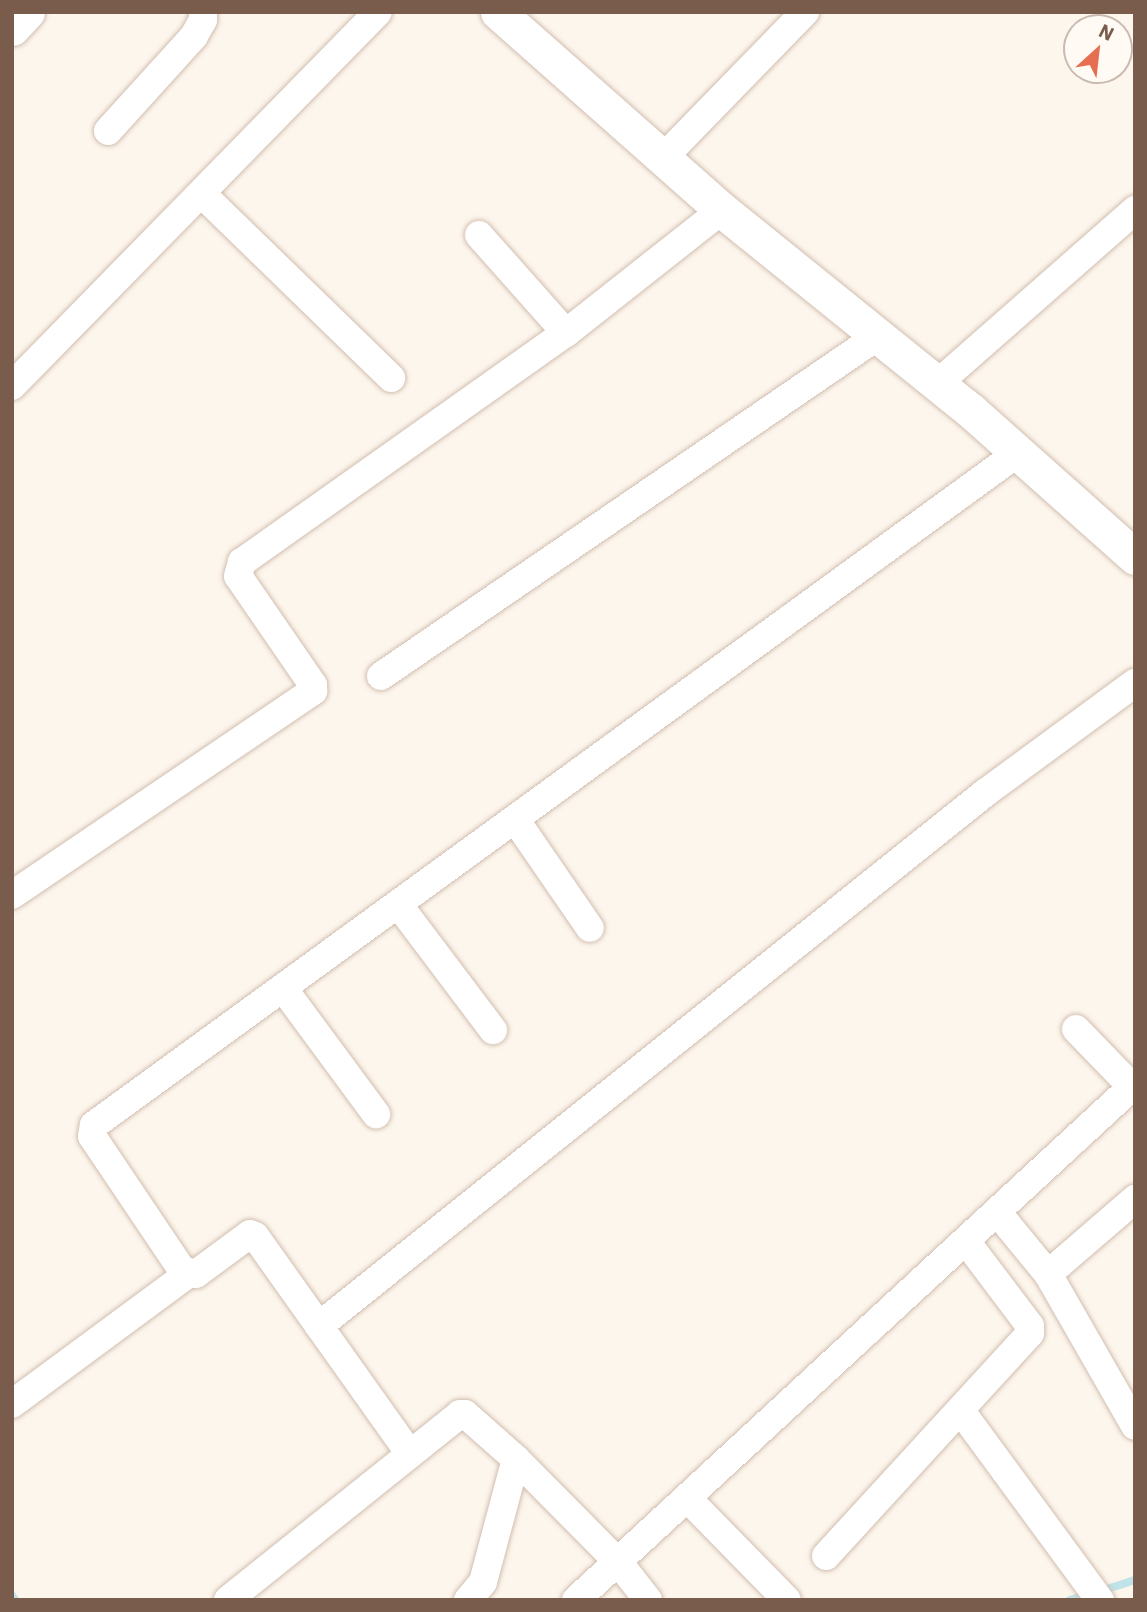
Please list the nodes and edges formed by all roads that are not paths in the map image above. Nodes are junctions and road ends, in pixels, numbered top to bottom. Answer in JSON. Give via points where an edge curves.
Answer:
{"nodes":[{"id":1,"x":26,"y":12,"type":"edge"},
{"id":2,"x":203,"y":12,"type":"edge"},
{"id":3,"x":377,"y":12,"type":"edge"},
{"id":4,"x":498,"y":12,"type":"edge"},
{"id":5,"x":804,"y":12,"type":"edge"},
{"id":6,"x":12,"y":28,"type":"edge"},
{"id":7,"x":108,"y":131,"type":"dead end"},
{"id":8,"x":663,"y":158,"type":"junction"},
{"id":9,"x":202,"y":194,"type":"junction"},
{"id":10,"x":722,"y":210,"type":"junction"},
{"id":11,"x":1135,"y":210,"type":"edge"},
{"id":12,"x":480,"y":236,"type":"dead end"},
{"id":13,"x":566,"y":332,"type":"junction"},
{"id":14,"x":878,"y":336,"type":"junction"},
{"id":15,"x":391,"y":378,"type":"dead end"},
{"id":16,"x":937,"y":384,"type":"junction"},
{"id":17,"x":12,"y":386,"type":"edge"},
{"id":18,"x":1019,"y":452,"type":"junction"},
{"id":19,"x":1135,"y":557,"type":"edge"},
{"id":20,"x":381,"y":676,"type":"dead end"},
{"id":21,"x":1135,"y":683,"type":"edge"},
{"id":22,"x":514,"y":819,"type":"junction"},
{"id":23,"x":12,"y":895,"type":"edge"},
{"id":24,"x":398,"y":904,"type":"junction"},
{"id":25,"x":590,"y":928,"type":"dead end"},
{"id":26,"x":283,"y":988,"type":"junction"},
{"id":27,"x":1076,"y":1028,"type":"dead end"},
{"id":28,"x":493,"y":1030,"type":"dead end"},
{"id":29,"x":1133,"y":1086,"type":"edge"},
{"id":30,"x":376,"y":1114,"type":"dead end"},
{"id":31,"x":1135,"y":1199,"type":"edge"},
{"id":32,"x":997,"y":1212,"type":"junction"},
{"id":33,"x":966,"y":1241,"type":"junction"},
{"id":34,"x":188,"y":1274,"type":"junction"},
{"id":35,"x":1048,"y":1274,"type":"junction"},
{"id":36,"x":319,"y":1326,"type":"junction"},
{"id":37,"x":12,"y":1404,"type":"edge"},
{"id":38,"x":961,"y":1411,"type":"junction"},
{"id":39,"x":1135,"y":1426,"type":"edge"},
{"id":40,"x":410,"y":1454,"type":"junction"},
{"id":41,"x":516,"y":1459,"type":"junction"},
{"id":42,"x":688,"y":1499,"type":"junction"},
{"id":43,"x":827,"y":1556,"type":"dead end"},
{"id":44,"x":619,"y":1563,"type":"junction"},
{"id":45,"x":1092,"y":1588,"type":"edge"},
{"id":46,"x":228,"y":1600,"type":"edge"},
{"id":47,"x":468,"y":1600,"type":"edge"},
{"id":48,"x":576,"y":1600,"type":"edge"},
{"id":49,"x":648,"y":1600,"type":"edge"},
{"id":50,"x":787,"y":1600,"type":"edge"}],
"edges":[{"from":1,"to":6,"type":"street"},
{"from":2,"to":7,"type":"street","via":[[194,36]]},
{"from":3,"to":9,"type":"street"},
{"from":4,"to":8,"type":"street"},
{"from":5,"to":8,"type":"street"},
{"from":8,"to":10,"type":"street"},
{"from":9,"to":15,"type":"street"},
{"from":9,"to":17,"type":"street"},
{"from":10,"to":13,"type":"street"},
{"from":10,"to":14,"type":"street"},
{"from":11,"to":16,"type":"street"},
{"from":12,"to":13,"type":"street"},
{"from":13,"to":23,"type":"street","via":[[242,562],[238,576],[313,691]]},
{"from":14,"to":16,"type":"street"},
{"from":14,"to":20,"type":"street"},
{"from":16,"to":18,"type":"street"},
{"from":18,"to":19,"type":"street"},
{"from":18,"to":22,"type":"street"},
{"from":21,"to":36,"type":"street","via":[[985,793]]},
{"from":22,"to":24,"type":"street"},
{"from":22,"to":25,"type":"street"},
{"from":24,"to":26,"type":"street"},
{"from":24,"to":28,"type":"street"},
{"from":26,"to":30,"type":"street"},
{"from":26,"to":34,"type":"street","via":[[92,1130]]},
{"from":27,"to":29,"type":"street"},
{"from":29,"to":32,"type":"street"},
{"from":31,"to":35,"type":"street"},
{"from":32,"to":33,"type":"street"},
{"from":32,"to":35,"type":"street"},
{"from":33,"to":38,"type":"street","via":[[1030,1326],[1030,1333]]},
{"from":33,"to":42,"type":"street"},
{"from":34,"to":36,"type":"street","via":[[196,1274],[250,1234]]},
{"from":34,"to":37,"type":"street"},
{"from":35,"to":39,"type":"street"},
{"from":36,"to":40,"type":"street"},
{"from":38,"to":43,"type":"street"},
{"from":38,"to":45,"type":"street"},
{"from":40,"to":41,"type":"street","via":[[466,1414]]},
{"from":40,"to":46,"type":"street"},
{"from":41,"to":44,"type":"street"},
{"from":41,"to":47,"type":"street","via":[[483,1582]]},
{"from":42,"to":44,"type":"street"},
{"from":42,"to":50,"type":"street"},
{"from":44,"to":48,"type":"street"},
{"from":44,"to":49,"type":"street"}]}
